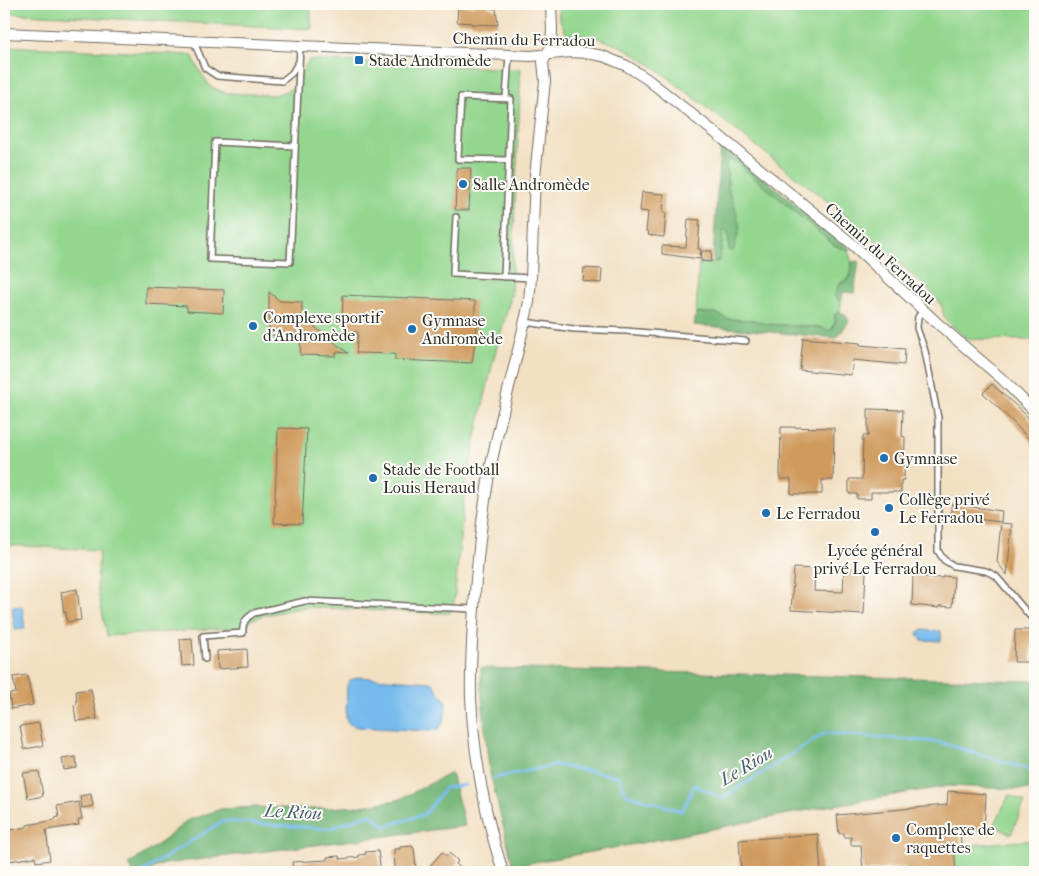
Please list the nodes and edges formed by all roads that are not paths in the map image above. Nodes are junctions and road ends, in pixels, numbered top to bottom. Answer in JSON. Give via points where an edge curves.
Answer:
{"nodes":[{"id":1,"x":551,"y":4,"type":"edge"},
{"id":2,"x":4,"y":33,"type":"edge"},
{"id":3,"x":194,"y":42,"type":"junction"},
{"id":4,"x":300,"y":46,"type":"junction"},
{"id":5,"x":548,"y":54,"type":"junction"},
{"id":6,"x":509,"y":55,"type":"junction"},
{"id":7,"x":300,"y":61,"type":"junction"},
{"id":8,"x":508,"y":99,"type":"junction"},
{"id":9,"x":295,"y":146,"type":"junction"},
{"id":10,"x":508,"y":160,"type":"junction"},
{"id":11,"x":456,"y":217,"type":"dead end"},
{"id":12,"x":504,"y":277,"type":"junction"},
{"id":13,"x":531,"y":278,"type":"junction"},
{"id":14,"x":923,"y":310,"type":"junction"},
{"id":15,"x":525,"y":322,"type":"junction"},
{"id":16,"x":746,"y":341,"type":"dead end"},
{"id":17,"x":1035,"y":412,"type":"edge"},
{"id":18,"x":473,"y":609,"type":"junction"},
{"id":19,"x":1035,"y":622,"type":"edge"},
{"id":20,"x":205,"y":659,"type":"dead end"},
{"id":21,"x":503,"y":872,"type":"edge"}],
"edges":[{"from":1,"to":5,"type":"street","via":[[552,30]]},
{"from":2,"to":3,"type":"street","name":"Chemin du Ferradou"},
{"from":3,"to":4,"type":"street","name":"Chemin du Ferradou"},
{"from":3,"to":7,"type":"lane","via":[[205,68],[217,76],[282,80]]},
{"from":4,"to":6,"type":"street","name":"Chemin du Ferradou"},
{"from":4,"to":7,"type":"lane"},
{"from":5,"to":6,"type":"street","name":"Chemin du Ferradou"},
{"from":5,"to":13,"type":"street","via":[[543,62],[545,81],[535,176]]},
{"from":5,"to":14,"type":"street","name":"Chemin du Ferradou","via":[[571,52],[603,56],[647,78],[852,243]]},
{"from":6,"to":8,"type":"lane"},
{"from":7,"to":9,"type":"lane"},
{"from":8,"to":10,"type":"lane"},
{"from":8,"to":10,"type":"lane","via":[[461,97],[458,159]]},
{"from":9,"to":9,"type":"lane","via":[[290,262],[210,259],[215,142]]},
{"from":10,"to":12,"type":"lane"},
{"from":11,"to":12,"type":"lane","via":[[453,274]]},
{"from":12,"to":13,"type":"lane"},
{"from":13,"to":15,"type":"street"},
{"from":14,"to":17,"type":"street","name":"Chemin du Ferradou"},
{"from":14,"to":19,"type":"lane","via":[[918,317],[917,328],[938,418],[938,551],[954,566],[996,576]]},
{"from":15,"to":16,"type":"lane"},
{"from":15,"to":18,"type":"street","via":[[489,474]]},
{"from":18,"to":20,"type":"lane","via":[[305,602],[254,613],[243,623],[243,633],[203,636]]},
{"from":18,"to":21,"type":"street","via":[[471,698],[476,750],[484,801]]}]}
